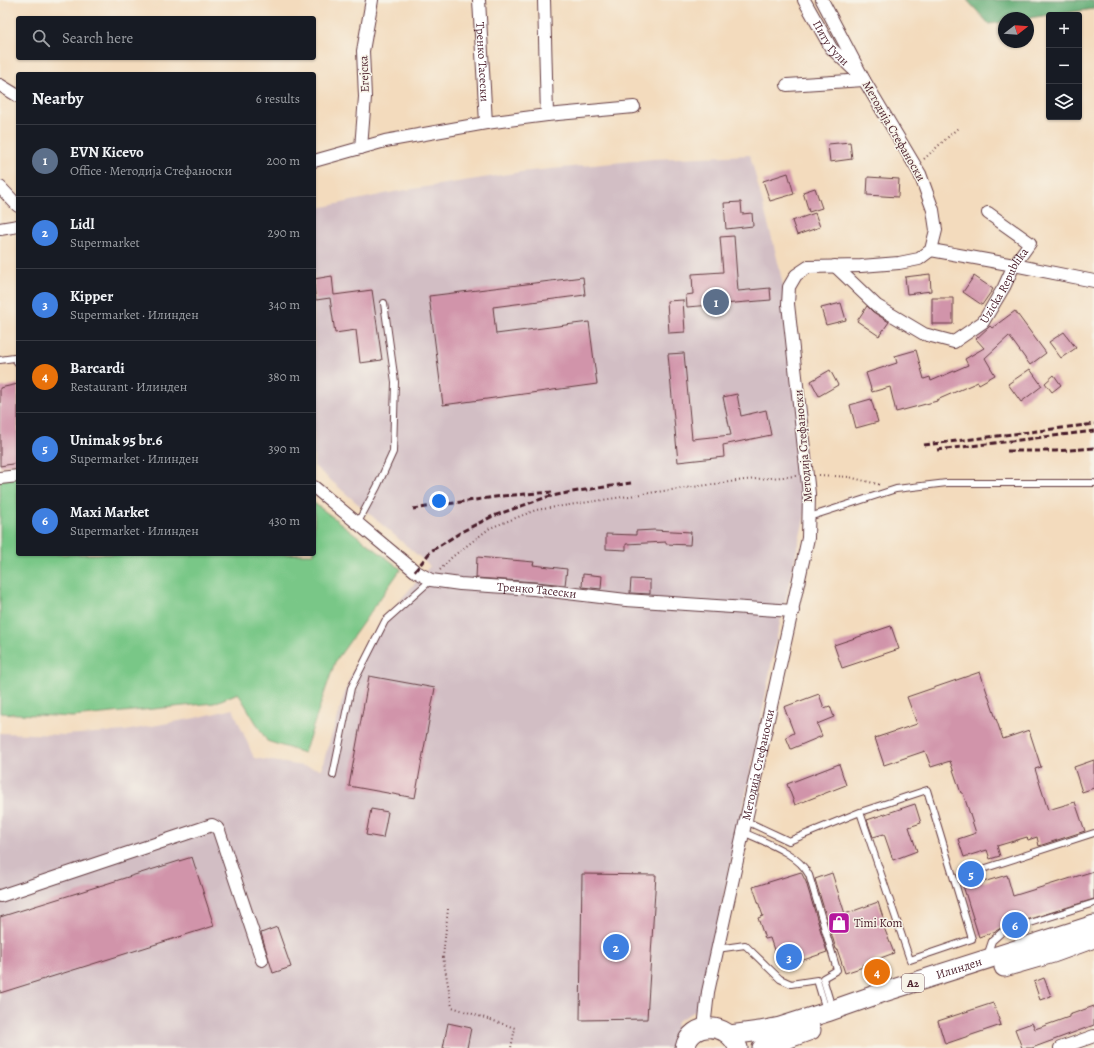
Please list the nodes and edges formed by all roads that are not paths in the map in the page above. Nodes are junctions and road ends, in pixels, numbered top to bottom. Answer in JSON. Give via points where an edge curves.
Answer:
{"nodes":[{"id":1,"x":372,"y":0,"type":"edge"},
{"id":2,"x":479,"y":0,"type":"edge"},
{"id":3,"x":544,"y":0,"type":"edge"},
{"id":4,"x":804,"y":0,"type":"edge"},
{"id":5,"x":822,"y":0,"type":"edge"},
{"id":6,"x":864,"y":80,"type":"junction"},
{"id":7,"x":0,"y":85,"type":"edge"},
{"id":8,"x":787,"y":85,"type":"dead end"},
{"id":9,"x":16,"y":95,"type":"edge"},
{"id":10,"x":634,"y":107,"type":"dead end"},
{"id":11,"x":547,"y":115,"type":"junction"},
{"id":12,"x":486,"y":123,"type":"junction"},
{"id":13,"x":361,"y":148,"type":"junction"},
{"id":14,"x":316,"y":160,"type":"edge"},
{"id":15,"x":0,"y":187,"type":"edge"},
{"id":16,"x":16,"y":204,"type":"edge"},
{"id":17,"x":988,"y":213,"type":"dead end"},
{"id":18,"x":16,"y":226,"type":"edge"},
{"id":19,"x":0,"y":229,"type":"edge"},
{"id":20,"x":930,"y":250,"type":"junction"},
{"id":21,"x":1014,"y":265,"type":"junction"},
{"id":22,"x":835,"y":266,"type":"junction"},
{"id":23,"x":1094,"y":281,"type":"edge"},
{"id":24,"x":384,"y":303,"type":"dead end"},
{"id":25,"x":0,"y":360,"type":"edge"},
{"id":26,"x":16,"y":360,"type":"edge"},
{"id":27,"x":16,"y":476,"type":"edge"},
{"id":28,"x":0,"y":478,"type":"edge"},
{"id":29,"x":1094,"y":483,"type":"edge"},
{"id":30,"x":316,"y":489,"type":"edge"},
{"id":31,"x":809,"y":517,"type":"junction"},
{"id":32,"x":357,"y":524,"type":"junction"},
{"id":33,"x":431,"y":580,"type":"junction"},
{"id":34,"x":793,"y":611,"type":"junction"},
{"id":35,"x":333,"y":775,"type":"dead end"},
{"id":36,"x":860,"y":812,"type":"junction"},
{"id":37,"x":744,"y":827,"type":"junction"},
{"id":38,"x":1094,"y":833,"type":"edge"},
{"id":39,"x":789,"y":841,"type":"junction"},
{"id":40,"x":785,"y":852,"type":"junction"},
{"id":41,"x":986,"y":868,"type":"dead end"},
{"id":42,"x":0,"y":896,"type":"edge"},
{"id":43,"x":1094,"y":903,"type":"edge"},
{"id":44,"x":1094,"y":925,"type":"edge"},
{"id":45,"x":1094,"y":938,"type":"edge"},
{"id":46,"x":717,"y":949,"type":"junction"},
{"id":47,"x":986,"y":959,"type":"junction"},
{"id":48,"x":262,"y":960,"type":"dead end"},
{"id":49,"x":820,"y":979,"type":"junction"},
{"id":50,"x":830,"y":1011,"type":"junction"},
{"id":51,"x":704,"y":1028,"type":"junction"},
{"id":52,"x":1094,"y":1036,"type":"edge"},
{"id":53,"x":734,"y":1042,"type":"edge"},
{"id":54,"x":685,"y":1048,"type":"edge"},
{"id":55,"x":762,"y":1048,"type":"edge"},
{"id":56,"x":1060,"y":1048,"type":"edge"}],
"edges":[{"from":1,"to":13,"type":"street","name":"Егејска","via":[[363,51],[365,97]]},
{"from":2,"to":12,"type":"street","name":"Тренко Тасески"},
{"from":3,"to":11,"type":"street"},
{"from":4,"to":6,"type":"street","name":"Питу Гули","via":[[831,48]]},
{"from":5,"to":6,"type":"street","name":"Методија Стефаноски"},
{"from":6,"to":8,"type":"street"},
{"from":6,"to":20,"type":"street","name":"Методија Стефаноски","via":[[916,166],[928,194],[936,230]]},
{"from":7,"to":9,"type":"street"},
{"from":10,"to":11,"type":"street"},
{"from":11,"to":12,"type":"street"},
{"from":12,"to":13,"type":"street","via":[[385,141]]},
{"from":13,"to":14,"type":"street"},
{"from":15,"to":16,"type":"street"},
{"from":17,"to":21,"type":"street","name":"Uzicka Republika","via":[[1030,243]]},
{"from":18,"to":19,"type":"street"},
{"from":20,"to":21,"type":"street"},
{"from":20,"to":22,"type":"street","name":"Методија Стефаноски","via":[[919,259],[899,263]]},
{"from":21,"to":22,"type":"street","name":"Uzicka Republika","via":[[1004,288],[983,322],[954,342],[924,334],[877,306]]},
{"from":21,"to":23,"type":"street"},
{"from":22,"to":31,"type":"street","name":"Методија Стефаноски","via":[[808,267],[796,274],[789,287],[788,304],[809,494]]},
{"from":24,"to":32,"type":"lane","via":[[395,382],[393,452]]},
{"from":25,"to":26,"type":"lane","via":[[14,358]]},
{"from":27,"to":28,"type":"street"},
{"from":29,"to":31,"type":"lane","via":[[948,483],[896,489]]},
{"from":30,"to":32,"type":"street","name":"Тренко Тасески"},
{"from":31,"to":34,"type":"street","name":"Методија Стефаноски","via":[[808,538]]},
{"from":32,"to":33,"type":"street","name":"Тренко Тасески","via":[[415,572]]},
{"from":33,"to":34,"type":"street","name":"Тренко Тасески","via":[[626,600]]},
{"from":33,"to":35,"type":"lane","via":[[385,620],[351,688]]},
{"from":34,"to":37,"type":"street","name":"Методија Стефаноски"},
{"from":36,"to":36,"type":"lane","via":[[927,790],[972,939],[910,960]]},
{"from":36,"to":39,"type":"lane"},
{"from":37,"to":39,"type":"lane"},
{"from":37,"to":40,"type":"lane"},
{"from":37,"to":46,"type":"street","name":"Методија Стефаноски"},
{"from":38,"to":41,"type":"lane"},
{"from":39,"to":40,"type":"lane"},
{"from":40,"to":49,"type":"lane","via":[[805,867],[809,875],[833,954],[837,970]]},
{"from":42,"to":48,"type":"street","via":[[212,826],[218,828]]},
{"from":43,"to":47,"type":"lane","via":[[1002,932],[992,941]]},
{"from":44,"to":47,"type":"main road","name":"Илинден","number":"A2"},
{"from":45,"to":55,"type":"main road","name":"Илинден","number":"A2","via":[[888,1004]]},
{"from":46,"to":49,"type":"lane","via":[[745,945],[780,979],[791,984]]},
{"from":46,"to":51,"type":"street","name":"Методија Стефаноски"},
{"from":47,"to":50,"type":"main road","name":"Илинден","number":"A2"},
{"from":49,"to":50,"type":"lane"},
{"from":50,"to":53,"type":"main road","name":"Илинден","number":"A2"},
{"from":51,"to":53,"type":"main road","name":"Илинден","number":"A2","via":[[723,1030]]},
{"from":51,"to":54,"type":"main road","via":[[690,1037]]},
{"from":52,"to":56,"type":"street"}]}
